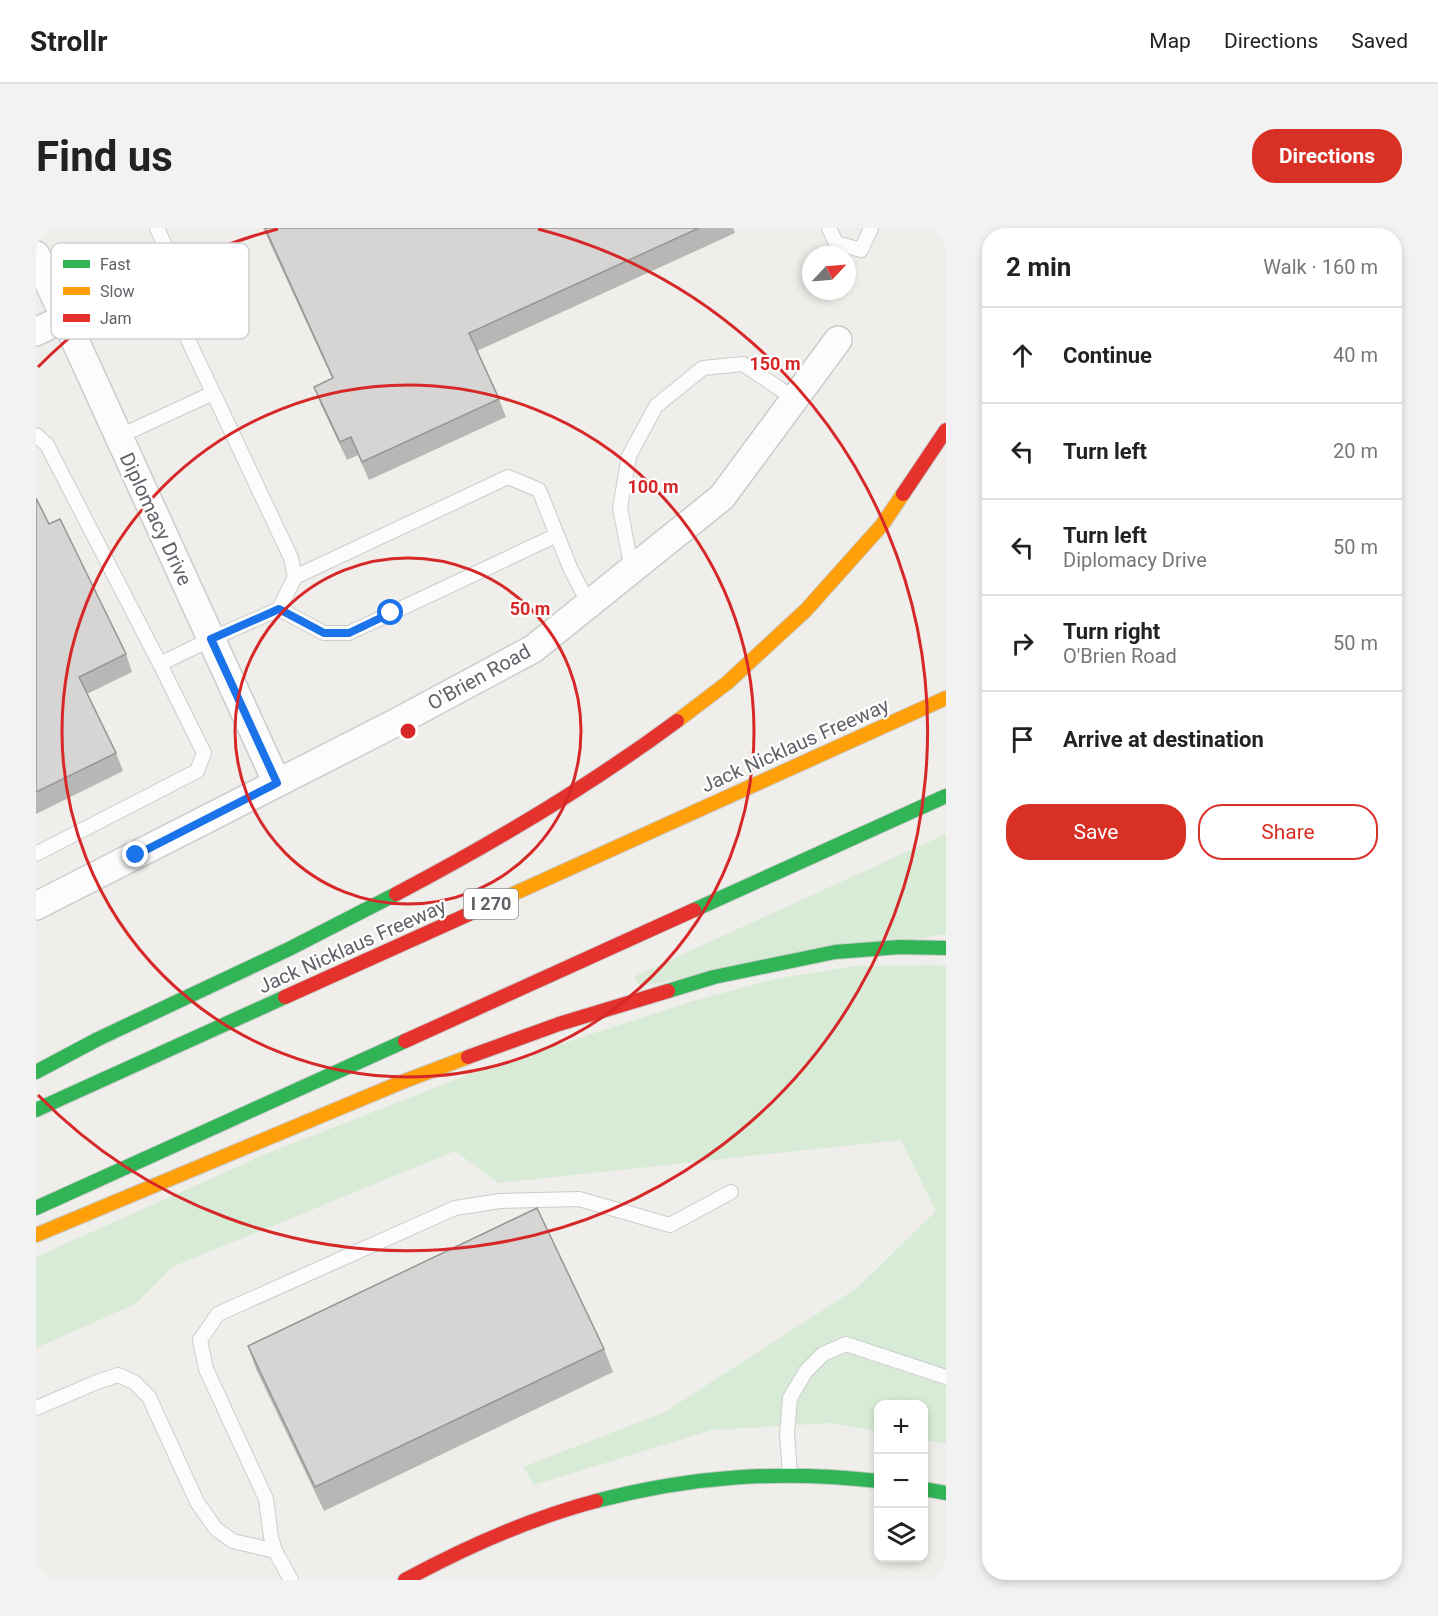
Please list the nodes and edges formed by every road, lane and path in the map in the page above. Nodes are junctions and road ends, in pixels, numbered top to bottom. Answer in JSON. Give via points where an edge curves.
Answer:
{"nodes":[{"id":1,"x":157,"y":228,"type":"edge"},
{"id":2,"x":829,"y":228,"type":"edge"},
{"id":3,"x":871,"y":228,"type":"edge"},
{"id":4,"x":164,"y":243,"type":"edge"},
{"id":5,"x":36,"y":255,"type":"edge"},
{"id":6,"x":51,"y":289,"type":"edge"},
{"id":7,"x":51,"y":324,"type":"edge"},
{"id":8,"x":36,"y":332,"type":"edge"},
{"id":9,"x":74,"y":339,"type":"edge"},
{"id":10,"x":188,"y":339,"type":"edge"},
{"id":11,"x":838,"y":340,"type":"dead end"},
{"id":12,"x":213,"y":393,"type":"junction"},
{"id":13,"x":795,"y":399,"type":"junction"},
{"id":14,"x":946,"y":430,"type":"edge"},
{"id":15,"x":36,"y":435,"type":"edge"},
{"id":16,"x":118,"y":437,"type":"junction"},
{"id":17,"x":557,"y":535,"type":"junction"},
{"id":18,"x":632,"y":570,"type":"junction"},
{"id":19,"x":295,"y":577,"type":"junction"},
{"id":20,"x":589,"y":604,"type":"junction"},
{"id":21,"x":279,"y":609,"type":"junction"},
{"id":22,"x":211,"y":639,"type":"junction"},
{"id":23,"x":160,"y":664,"type":"junction"},
{"id":24,"x":946,"y":698,"type":"edge"},
{"id":25,"x":277,"y":783,"type":"junction"},
{"id":26,"x":946,"y":796,"type":"edge"},
{"id":27,"x":36,"y":854,"type":"edge"},
{"id":28,"x":36,"y":906,"type":"edge"},
{"id":29,"x":946,"y":948,"type":"edge"},
{"id":30,"x":36,"y":1072,"type":"edge"},
{"id":31,"x":36,"y":1110,"type":"edge"},
{"id":32,"x":731,"y":1192,"type":"dead end"},
{"id":33,"x":36,"y":1208,"type":"edge"},
{"id":34,"x":36,"y":1235,"type":"edge"},
{"id":35,"x":946,"y":1377,"type":"edge"},
{"id":36,"x":36,"y":1408,"type":"edge"},
{"id":37,"x":790,"y":1475,"type":"junction"},
{"id":38,"x":874,"y":1481,"type":"edge"},
{"id":39,"x":928,"y":1490,"type":"edge"},
{"id":40,"x":946,"y":1493,"type":"edge"},
{"id":41,"x":275,"y":1551,"type":"junction"},
{"id":42,"x":291,"y":1580,"type":"edge"},
{"id":43,"x":405,"y":1580,"type":"edge"}],
"edges":[{"from":1,"to":4,"type":"lane"},
{"from":2,"to":3,"type":"lane","via":[[836,243],[861,250]]},
{"from":5,"to":6,"type":"street","name":"Diplomacy Drive"},
{"from":7,"to":8,"type":"street"},
{"from":9,"to":16,"type":"street","name":"Diplomacy Drive"},
{"from":10,"to":12,"type":"lane"},
{"from":11,"to":13,"type":"street","name":"O'Brien Road"},
{"from":12,"to":16,"type":"lane"},
{"from":12,"to":19,"type":"lane","via":[[291,558]]},
{"from":13,"to":18,"type":"street","name":"O'Brien Road","via":[[722,497]]},
{"from":13,"to":18,"type":"lane","via":[[743,364],[703,368],[656,406],[629,456],[621,508]]},
{"from":14,"to":30,"type":"main road","via":[[882,525],[806,610],[727,683],[640,748],[543,812],[420,880],[289,949]]},
{"from":15,"to":23,"type":"lane","via":[[47,445]]},
{"from":16,"to":22,"type":"street","name":"Diplomacy Drive"},
{"from":17,"to":19,"type":"lane","via":[[539,490],[508,477]]},
{"from":17,"to":20,"type":"lane"},
{"from":17,"to":21,"type":"lane","via":[[349,633],[324,633]]},
{"from":18,"to":20,"type":"street","name":"O'Brien Road"},
{"from":19,"to":21,"type":"lane"},
{"from":20,"to":25,"type":"street","name":"O'Brien Road","via":[[534,649]]},
{"from":21,"to":22,"type":"lane"},
{"from":22,"to":23,"type":"lane"},
{"from":22,"to":25,"type":"street","name":"Diplomacy Drive"},
{"from":23,"to":27,"type":"lane","via":[[204,753],[197,771]]},
{"from":24,"to":31,"type":"main road","name":"Jack Nicklaus Freeway","number":"I 270"},
{"from":25,"to":28,"type":"street","name":"O'Brien Road"},
{"from":26,"to":33,"type":"main road"},
{"from":29,"to":34,"type":"main road","via":[[835,952],[714,977],[559,1024],[402,1082]]},
{"from":32,"to":41,"type":"lane","via":[[670,1225],[579,1199],[500,1201],[455,1208],[218,1314],[200,1340],[206,1369],[266,1499]]},
{"from":35,"to":37,"type":"lane","via":[[846,1344],[823,1354],[806,1371],[790,1398]]},
{"from":36,"to":41,"type":"lane","via":[[118,1375],[134,1382],[149,1397],[197,1502],[216,1529],[233,1541]]},
{"from":37,"to":38,"type":"main road"},
{"from":37,"to":43,"type":"main road","via":[[704,1480],[591,1502],[484,1540]]},
{"from":39,"to":40,"type":"main road"},
{"from":41,"to":42,"type":"lane"}]}
